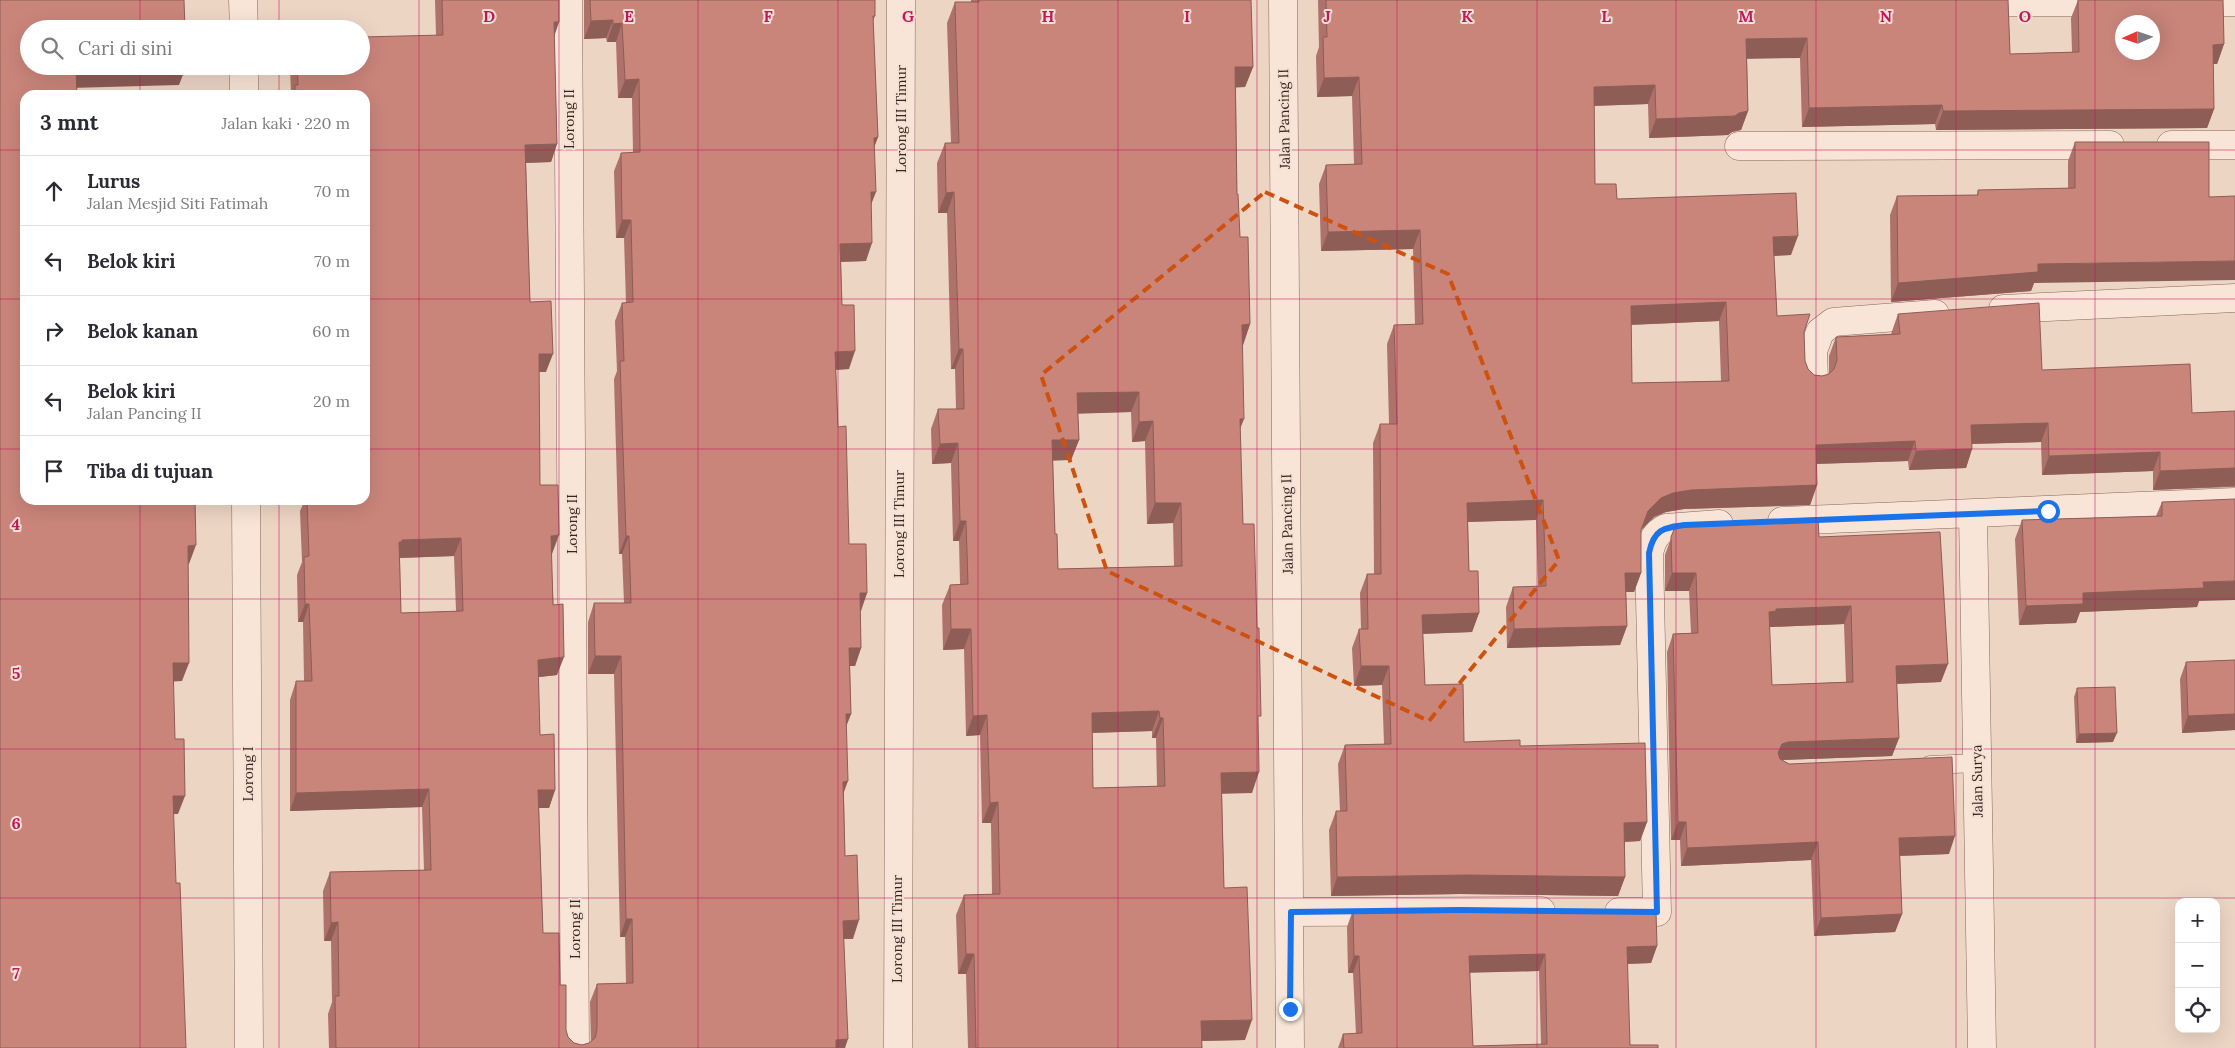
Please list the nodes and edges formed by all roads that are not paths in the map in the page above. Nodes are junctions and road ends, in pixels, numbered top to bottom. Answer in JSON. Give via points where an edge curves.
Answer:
{"nodes":[{"id":1,"x":243,"y":0,"type":"edge"},
{"id":2,"x":568,"y":0,"type":"edge"},
{"id":3,"x":901,"y":0,"type":"edge"},
{"id":4,"x":1283,"y":0,"type":"edge"},
{"id":5,"x":1947,"y":2,"type":"edge"},
{"id":6,"x":2136,"y":2,"type":"edge"},
{"id":7,"x":2166,"y":2,"type":"edge"},
{"id":8,"x":2235,"y":2,"type":"edge"},
{"id":9,"x":244,"y":20,"type":"edge"},
{"id":10,"x":244,"y":75,"type":"edge"},
{"id":11,"x":244,"y":90,"type":"edge"},
{"id":12,"x":2235,"y":145,"type":"edge"},
{"id":13,"x":1739,"y":146,"type":"dead end"},
{"id":14,"x":2235,"y":298,"type":"edge"},
{"id":15,"x":1814,"y":380,"type":"edge"},
{"id":16,"x":2235,"y":502,"type":"edge"},
{"id":17,"x":246,"y":505,"type":"edge"},
{"id":18,"x":1972,"y":514,"type":"junction"},
{"id":19,"x":1977,"y":763,"type":"junction"},
{"id":20,"x":1909,"y":766,"type":"edge"},
{"id":21,"x":1568,"y":911,"type":"edge"},
{"id":22,"x":1291,"y":912,"type":"junction"},
{"id":23,"x":1598,"y":912,"type":"edge"},
{"id":24,"x":249,"y":1048,"type":"edge"},
{"id":25,"x":575,"y":1048,"type":"edge"},
{"id":26,"x":898,"y":1048,"type":"edge"},
{"id":27,"x":1290,"y":1048,"type":"edge"},
{"id":28,"x":1982,"y":1048,"type":"edge"}],
"edges":[{"from":1,"to":9,"type":"street"},
{"from":2,"to":25,"type":"street","name":"Lorong II"},
{"from":3,"to":26,"type":"street","name":"Lorong III Timur"},
{"from":4,"to":22,"type":"street","name":"Jalan Pancing II"},
{"from":5,"to":6,"type":"street"},
{"from":7,"to":8,"type":"street"},
{"from":10,"to":11,"type":"street"},
{"from":12,"to":13,"type":"street"},
{"from":14,"to":15,"type":"street","via":[[2050,305],[1833,322],[1820,332],[1816,341]]},
{"from":16,"to":18,"type":"street"},
{"from":17,"to":24,"type":"street","name":"Lorong I"},
{"from":18,"to":19,"type":"street","name":"Jalan Surya"},
{"from":18,"to":23,"type":"street","via":[[1685,525],[1659,531],[1649,553],[1657,912]]},
{"from":19,"to":20,"type":"lane"},
{"from":19,"to":28,"type":"street","name":"Jalan Surya"},
{"from":21,"to":22,"type":"street"},
{"from":22,"to":27,"type":"street","name":"Jalan Pancing II"}]}
